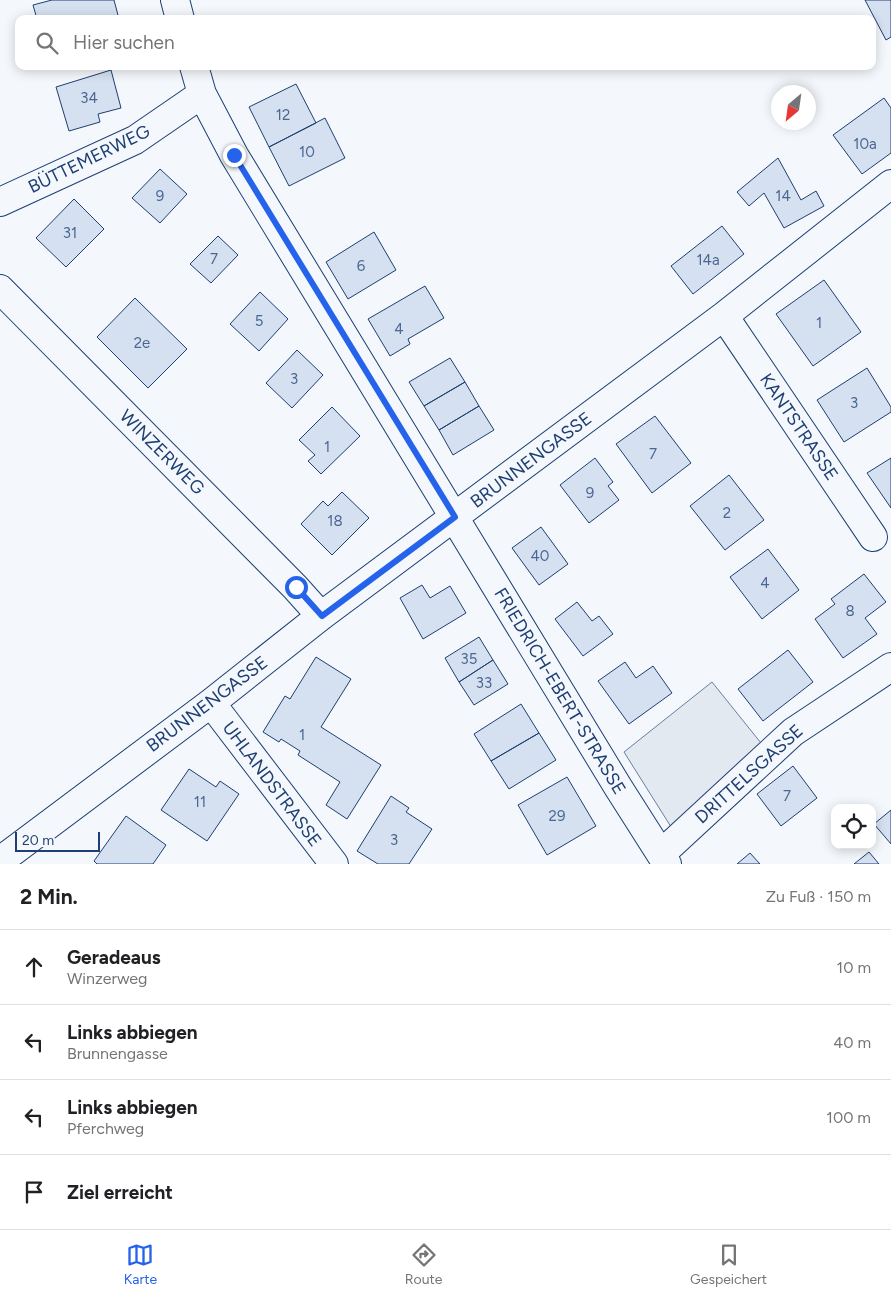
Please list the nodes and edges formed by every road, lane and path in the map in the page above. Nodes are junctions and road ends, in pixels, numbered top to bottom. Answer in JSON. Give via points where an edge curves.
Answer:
{"nodes":[{"id":1,"x":175,"y":0,"type":"edge"},
{"id":2,"x":179,"y":15,"type":"edge"},
{"id":3,"x":195,"y":70,"type":"edge"},
{"id":4,"x":202,"y":94,"type":"junction"},
{"id":5,"x":891,"y":184,"type":"edge"},
{"id":6,"x":0,"y":202,"type":"edge"},
{"id":7,"x":0,"y":289,"type":"edge"},
{"id":8,"x":724,"y":316,"type":"junction"},
{"id":9,"x":455,"y":517,"type":"junction"},
{"id":10,"x":873,"y":537,"type":"dead end"},
{"id":11,"x":322,"y":616,"type":"junction"},
{"id":12,"x":891,"y":667,"type":"edge"},
{"id":13,"x":211,"y":703,"type":"junction"},
{"id":14,"x":664,"y":859,"type":"edge"},
{"id":15,"x":0,"y":860,"type":"edge"},
{"id":16,"x":334,"y":864,"type":"edge"}],
"edges":[{"from":1,"to":2,"type":"street"},
{"from":3,"to":4,"type":"street"},
{"from":4,"to":6,"type":"street","name":"BÜTTEMERWEG","via":[[135,140]]},
{"from":4,"to":9,"type":"street","name":"FRIEDRICH-EBERT-STRASSE","via":[[234,155]]},
{"from":5,"to":8,"type":"street","name":"BRUNNENGASSE"},
{"from":7,"to":11,"type":"street","name":"WINZERWEG"},
{"from":8,"to":9,"type":"street","name":"BRUNNENGASSE"},
{"from":8,"to":10,"type":"street","name":"KANTSTRASSE"},
{"from":9,"to":11,"type":"street","name":"BRUNNENGASSE"},
{"from":9,"to":14,"type":"street","name":"FRIEDRICH-EBERT-STRASSE"},
{"from":11,"to":13,"type":"street","name":"BRUNNENGASSE"},
{"from":12,"to":14,"type":"street","name":"DRITTELSGASSE","via":[[793,732]]},
{"from":13,"to":15,"type":"street","name":"BRUNNENGASSE"},
{"from":13,"to":16,"type":"street","name":"UHLANDSTRASSE"}]}
